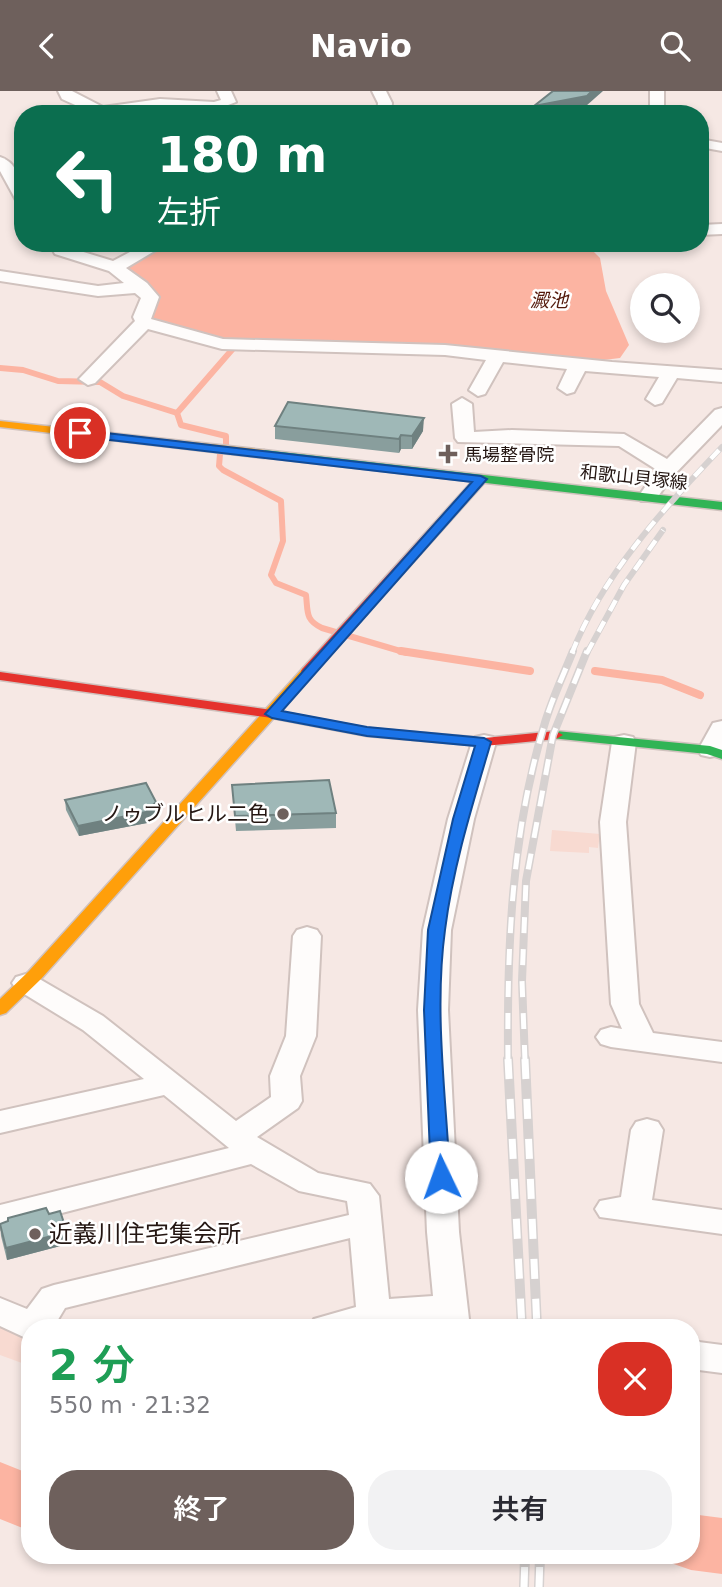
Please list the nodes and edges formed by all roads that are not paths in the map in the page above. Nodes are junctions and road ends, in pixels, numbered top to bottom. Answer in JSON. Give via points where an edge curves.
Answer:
{"nodes":[{"id":1,"x":65,"y":91,"type":"edge"},
{"id":2,"x":224,"y":91,"type":"edge"},
{"id":3,"x":88,"y":105,"type":"edge"},
{"id":4,"x":146,"y":105,"type":"edge"},
{"id":5,"x":197,"y":105,"type":"edge"},
{"id":6,"x":218,"y":105,"type":"edge"},
{"id":7,"x":0,"y":162,"type":"edge"},
{"id":8,"x":14,"y":174,"type":"edge"},
{"id":9,"x":67,"y":252,"type":"edge"},
{"id":10,"x":143,"y":252,"type":"edge"},
{"id":11,"x":115,"y":267,"type":"junction"},
{"id":12,"x":0,"y":276,"type":"edge"},
{"id":13,"x":141,"y":287,"type":"junction"},
{"id":14,"x":144,"y":322,"type":"junction"},
{"id":15,"x":498,"y":355,"type":"junction"},
{"id":16,"x":579,"y":364,"type":"junction"},
{"id":17,"x":671,"y":372,"type":"junction"},
{"id":18,"x":722,"y":376,"type":"edge"},
{"id":19,"x":88,"y":379,"type":"dead end"},
{"id":20,"x":567,"y":388,"type":"dead end"},
{"id":21,"x":478,"y":390,"type":"dead end"},
{"id":22,"x":654,"y":399,"type":"dead end"},
{"id":23,"x":462,"y":404,"type":"dead end"},
{"id":24,"x":722,"y":414,"type":"edge"},
{"id":25,"x":0,"y":424,"type":"edge"},
{"id":26,"x":669,"y":469,"type":"junction"},
{"id":27,"x":481,"y":479,"type":"junction"},
{"id":28,"x":648,"y":497,"type":"junction"},
{"id":29,"x":722,"y":506,"type":"edge"},
{"id":30,"x":0,"y":676,"type":"edge"},
{"id":31,"x":272,"y":714,"type":"junction"},
{"id":32,"x":722,"y":728,"type":"edge"},
{"id":33,"x":484,"y":742,"type":"junction"},
{"id":34,"x":624,"y":742,"type":"junction"},
{"id":35,"x":716,"y":753,"type":"edge"},
{"id":36,"x":307,"y":936,"type":"dead end"},
{"id":37,"x":26,"y":983,"type":"junction"},
{"id":38,"x":0,"y":1009,"type":"edge"},
{"id":39,"x":611,"y":1037,"type":"dead end"},
{"id":40,"x":642,"y":1040,"type":"junction"},
{"id":41,"x":722,"y":1052,"type":"edge"},
{"id":42,"x":168,"y":1084,"type":"junction"},
{"id":43,"x":0,"y":1122,"type":"edge"},
{"id":44,"x":647,"y":1130,"type":"dead end"},
{"id":45,"x":245,"y":1145,"type":"junction"},
{"id":46,"x":0,"y":1218,"type":"edge"},
{"id":47,"x":722,"y":1222,"type":"edge"},
{"id":48,"x":365,"y":1223,"type":"junction"},
{"id":49,"x":0,"y":1311,"type":"edge"},
{"id":50,"x":374,"y":1316,"type":"junction"},
{"id":51,"x":452,"y":1318,"type":"edge"},
{"id":52,"x":39,"y":1319,"type":"edge"},
{"id":53,"x":362,"y":1319,"type":"edge"},
{"id":54,"x":21,"y":1321,"type":"edge"},
{"id":55,"x":700,"y":1356,"type":"edge"},
{"id":56,"x":722,"y":1359,"type":"edge"}],
"edges":[{"from":1,"to":3,"type":"street","via":[[66,96]]},
{"from":2,"to":6,"type":"street","via":[[229,102]]},
{"from":4,"to":5,"type":"street"},
{"from":7,"to":8,"type":"street"},
{"from":9,"to":11,"type":"street"},
{"from":10,"to":11,"type":"street"},
{"from":11,"to":13,"type":"street"},
{"from":12,"to":13,"type":"street","via":[[98,291]]},
{"from":13,"to":14,"type":"street","via":[[150,297]]},
{"from":14,"to":15,"type":"street","via":[[222,344],[406,347]]},
{"from":14,"to":19,"type":"street"},
{"from":15,"to":16,"type":"street"},
{"from":15,"to":21,"type":"street"},
{"from":16,"to":17,"type":"street"},
{"from":16,"to":20,"type":"street"},
{"from":17,"to":18,"type":"street"},
{"from":17,"to":22,"type":"street"},
{"from":23,"to":26,"type":"street","via":[[466,438],[624,440]]},
{"from":24,"to":26,"type":"street"},
{"from":25,"to":27,"type":"street","name":"和歌山貝塚線"},
{"from":26,"to":28,"type":"street"},
{"from":27,"to":28,"type":"street","name":"和歌山貝塚線"},
{"from":27,"to":31,"type":"street"},
{"from":28,"to":29,"type":"street","name":"和歌山貝塚線"},
{"from":30,"to":31,"type":"street"},
{"from":31,"to":33,"type":"street","via":[[367,732]]},
{"from":31,"to":37,"type":"street"},
{"from":32,"to":35,"type":"street"},
{"from":33,"to":34,"type":"street","via":[[542,735]]},
{"from":33,"to":51,"type":"street","via":[[436,930],[433,1010],[443,1232]]},
{"from":34,"to":35,"type":"street"},
{"from":34,"to":40,"type":"street","via":[[613,822],[625,1004]]},
{"from":36,"to":45,"type":"street","via":[[302,1036],[285,1076],[287,1101]]},
{"from":37,"to":38,"type":"street"},
{"from":37,"to":42,"type":"street","via":[[93,1023]]},
{"from":39,"to":40,"type":"street"},
{"from":40,"to":41,"type":"street"},
{"from":42,"to":43,"type":"street"},
{"from":42,"to":45,"type":"street"},
{"from":44,"to":47,"type":"street","via":[[623,1209]]},
{"from":45,"to":46,"type":"street"},
{"from":45,"to":48,"type":"street","via":[[310,1183],[359,1192]]},
{"from":48,"to":50,"type":"street"},
{"from":48,"to":52,"type":"street","via":[[54,1298]]},
{"from":49,"to":54,"type":"street"},
{"from":50,"to":51,"type":"street","via":[[390,1312]]},
{"from":50,"to":53,"type":"street"},
{"from":55,"to":56,"type":"street"}]}
